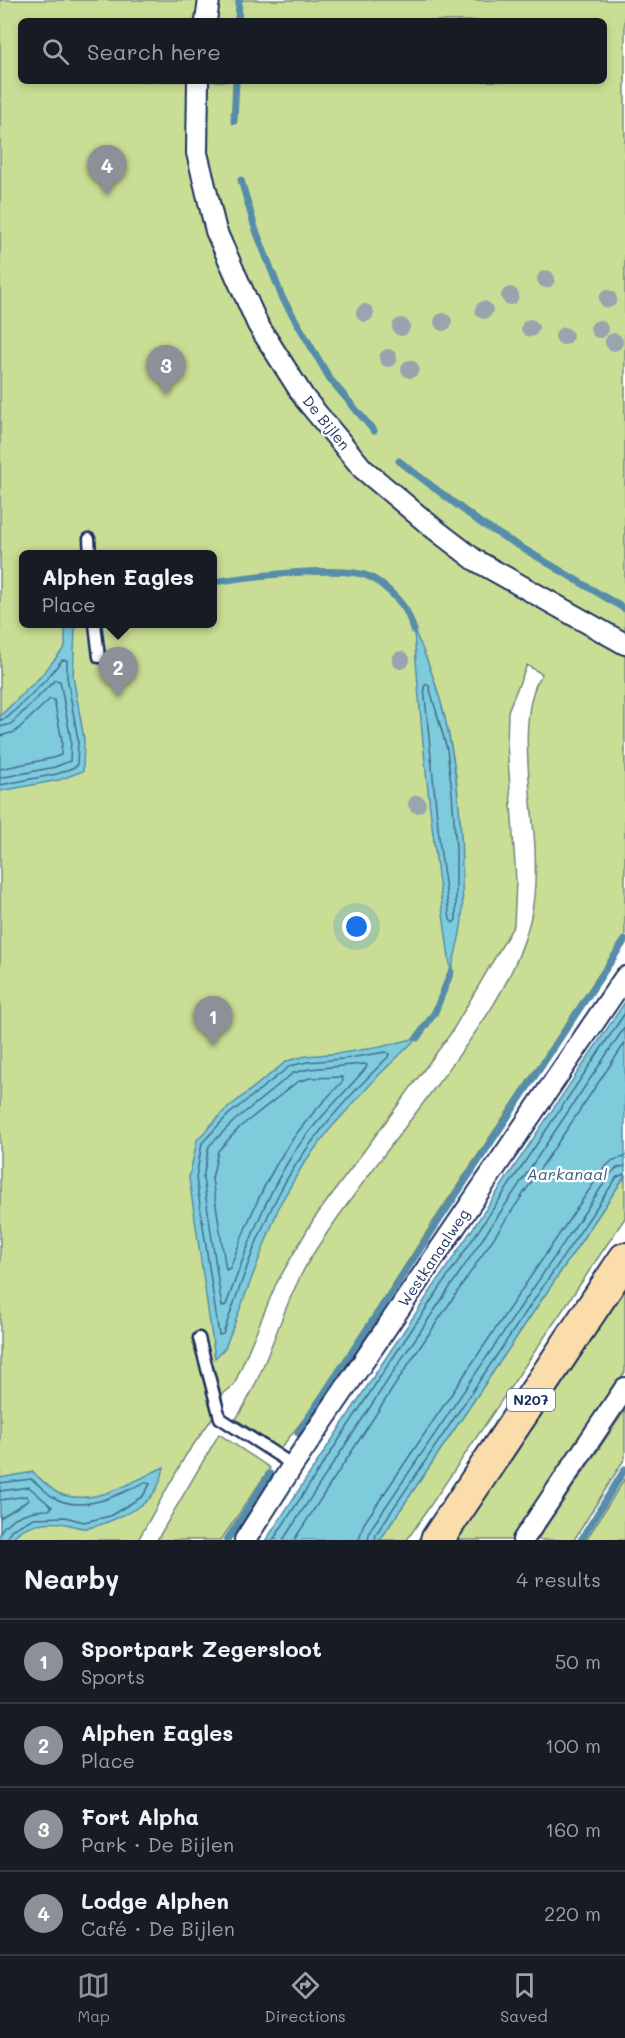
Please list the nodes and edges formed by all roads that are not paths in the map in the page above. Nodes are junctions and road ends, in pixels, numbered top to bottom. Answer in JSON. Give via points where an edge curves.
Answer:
{"nodes":[{"id":1,"x":209,"y":0,"type":"edge"},
{"id":2,"x":206,"y":18,"type":"edge"},
{"id":3,"x":198,"y":84,"type":"edge"},
{"id":4,"x":89,"y":539,"type":"dead end"},
{"id":5,"x":90,"y":550,"type":"edge"},
{"id":6,"x":96,"y":628,"type":"edge"},
{"id":7,"x":625,"y":644,"type":"edge"},
{"id":8,"x":99,"y":657,"type":"dead end"},
{"id":9,"x":625,"y":977,"type":"edge"},
{"id":10,"x":625,"y":1259,"type":"edge"},
{"id":11,"x":199,"y":1338,"type":"dead end"},
{"id":12,"x":625,"y":1388,"type":"edge"},
{"id":13,"x":293,"y":1465,"type":"junction"},
{"id":14,"x":245,"y":1540,"type":"edge"},
{"id":15,"x":437,"y":1540,"type":"edge"},
{"id":16,"x":523,"y":1540,"type":"edge"}],
"edges":[{"from":1,"to":2,"type":"street"},
{"from":3,"to":7,"type":"street","name":"De Bijlen","via":[[197,153],[216,231],[258,326],[305,399],[363,469],[475,560]]},
{"from":4,"to":5,"type":"lane"},
{"from":6,"to":8,"type":"lane"},
{"from":9,"to":13,"type":"street","name":"Westkanaalweg"},
{"from":10,"to":15,"type":"main road","number":"N207"},
{"from":11,"to":13,"type":"lane","via":[[220,1418]]},
{"from":12,"to":16,"type":"street"},
{"from":13,"to":14,"type":"street","name":"Westkanaalweg"}]}
